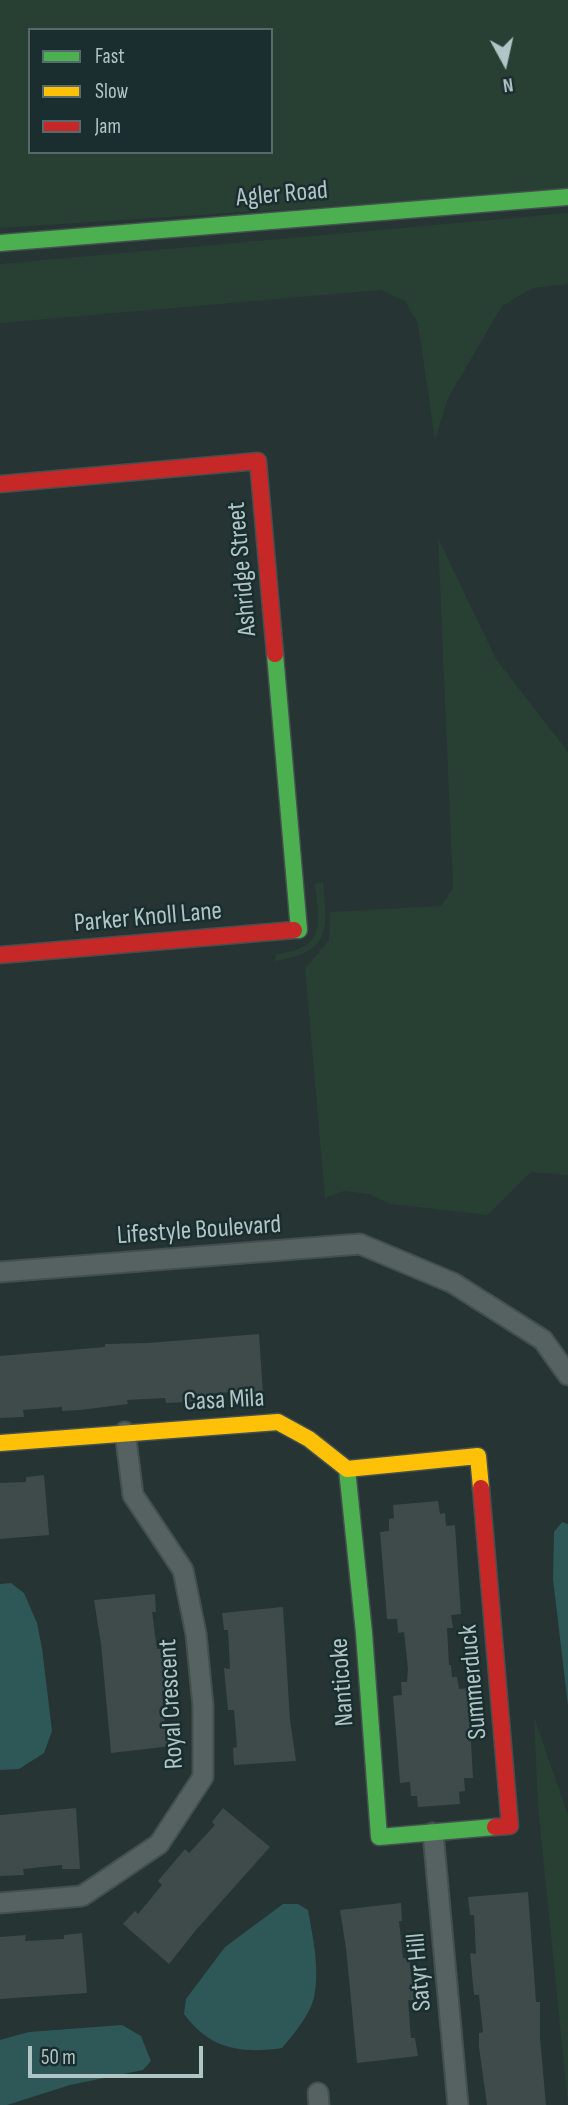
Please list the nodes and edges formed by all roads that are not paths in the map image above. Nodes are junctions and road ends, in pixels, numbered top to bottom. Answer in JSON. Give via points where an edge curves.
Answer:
{"nodes":[{"id":1,"x":568,"y":197,"type":"edge"},
{"id":2,"x":0,"y":243,"type":"edge"},
{"id":3,"x":0,"y":484,"type":"edge"},
{"id":4,"x":299,"y":930,"type":"joint"},
{"id":5,"x":0,"y":955,"type":"edge"},
{"id":6,"x":0,"y":1272,"type":"edge"},
{"id":7,"x":568,"y":1375,"type":"edge"},
{"id":8,"x":125,"y":1432,"type":"junction"},
{"id":9,"x":0,"y":1443,"type":"edge"},
{"id":10,"x":347,"y":1469,"type":"junction"},
{"id":11,"x":433,"y":1833,"type":"junction"},
{"id":12,"x":0,"y":1903,"type":"edge"},
{"id":13,"x":458,"y":2105,"type":"edge"}],
"edges":[{"from":1,"to":2,"type":"street","name":"Agler Road"},
{"from":3,"to":4,"type":"street","name":"Ashridge Street","via":[[258,461]]},
{"from":4,"to":5,"type":"street","name":"Parker Knoll Lane"},
{"from":6,"to":7,"type":"street","name":"Lifestyle Boulevard","via":[[360,1244],[453,1283],[543,1340]]},
{"from":8,"to":9,"type":"street","name":"Casa Mila"},
{"from":8,"to":10,"type":"street","name":"Casa Mila","via":[[278,1422]]},
{"from":8,"to":12,"type":"street","name":"Royal Crescent","via":[[133,1495],[183,1570],[204,1706],[203,1777],[159,1844],[82,1896]]},
{"from":10,"to":11,"type":"street","name":"Nanticoke","via":[[379,1837]]},
{"from":10,"to":11,"type":"street","name":"Summerduck","via":[[478,1456],[510,1826]]},
{"from":11,"to":13,"type":"street","name":"Satyr Hill"}]}
